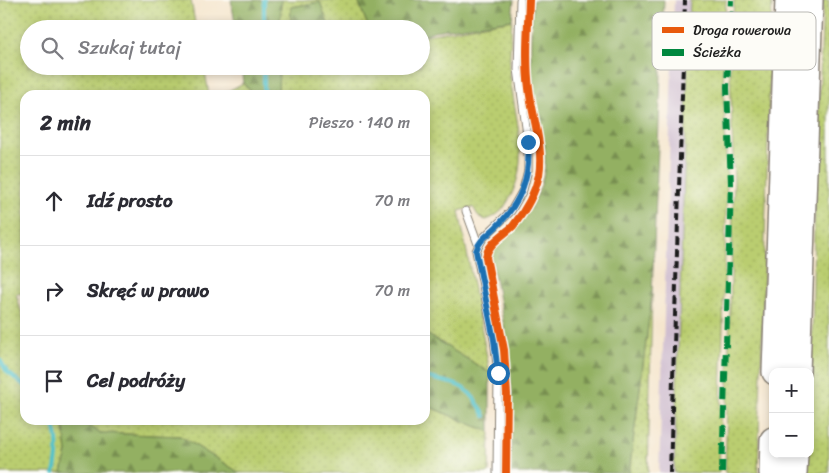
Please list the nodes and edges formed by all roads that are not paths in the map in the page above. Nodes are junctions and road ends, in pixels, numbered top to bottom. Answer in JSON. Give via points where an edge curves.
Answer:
{"nodes":[{"id":1,"x":520,"y":0,"type":"edge"},
{"id":2,"x":786,"y":70,"type":"edge"},
{"id":3,"x":808,"y":70,"type":"edge"},
{"id":4,"x":466,"y":211,"type":"dead end"},
{"id":5,"x":478,"y":244,"type":"junction"},
{"id":6,"x":775,"y":368,"type":"edge"},
{"id":7,"x":797,"y":368,"type":"edge"},
{"id":8,"x":772,"y":458,"type":"edge"},
{"id":9,"x":794,"y":458,"type":"edge"},
{"id":10,"x":497,"y":473,"type":"edge"},
{"id":11,"x":772,"y":473,"type":"edge"},
{"id":12,"x":794,"y":473,"type":"edge"}],
"edges":[{"from":1,"to":5,"type":"lane","via":[[518,69],[528,142],[528,170],[523,190],[512,211]]},
{"from":2,"to":6,"type":"highway"},
{"from":3,"to":7,"type":"highway"},
{"from":4,"to":5,"type":"lane"},
{"from":5,"to":10,"type":"lane","via":[[477,257],[498,373]]},
{"from":8,"to":11,"type":"highway"},
{"from":9,"to":12,"type":"highway"}]}
